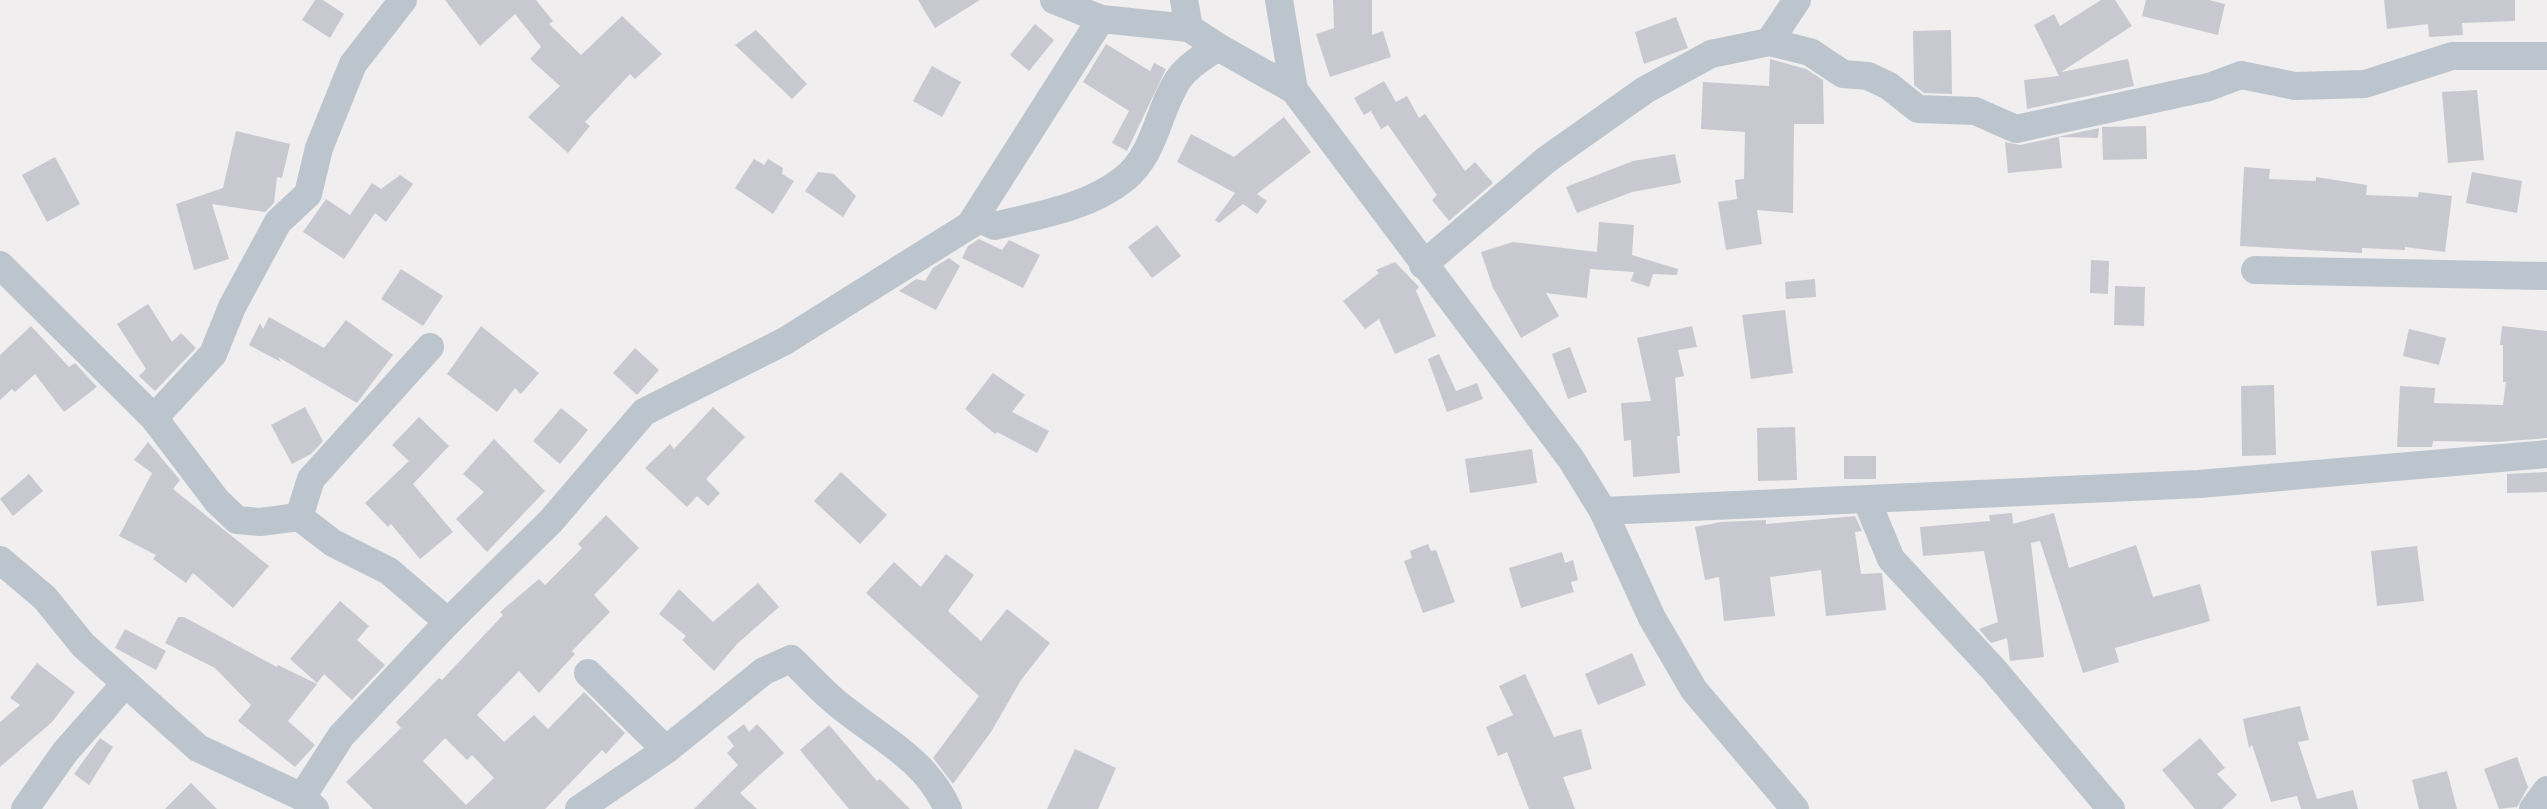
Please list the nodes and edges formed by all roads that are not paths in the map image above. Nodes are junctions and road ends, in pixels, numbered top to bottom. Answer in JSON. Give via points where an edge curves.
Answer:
{"nodes":[{"id":1,"x":403,"y":0,"type":"edge"},
{"id":2,"x":1054,"y":0,"type":"edge"},
{"id":3,"x":1184,"y":0,"type":"edge"},
{"id":4,"x":1279,"y":0,"type":"edge"},
{"id":5,"x":1797,"y":0,"type":"edge"},
{"id":6,"x":1101,"y":19,"type":"junction"},
{"id":7,"x":1189,"y":28,"type":"junction"},
{"id":8,"x":1769,"y":42,"type":"junction"},
{"id":9,"x":1218,"y":47,"type":"junction"},
{"id":10,"x":2547,"y":56,"type":"edge"},
{"id":11,"x":1294,"y":90,"type":"junction"},
{"id":12,"x":970,"y":225,"type":"junction"},
{"id":13,"x":0,"y":265,"type":"edge"},
{"id":14,"x":1423,"y":265,"type":"junction"},
{"id":15,"x":2255,"y":270,"type":"dead end"},
{"id":16,"x":2547,"y":276,"type":"edge"},
{"id":17,"x":430,"y":347,"type":"dead end"},
{"id":18,"x":154,"y":418,"type":"junction"},
{"id":19,"x":2547,"y":454,"type":"edge"},
{"id":20,"x":1867,"y":501,"type":"junction"},
{"id":21,"x":1604,"y":510,"type":"junction"},
{"id":22,"x":299,"y":517,"type":"junction"},
{"id":23,"x":0,"y":560,"type":"edge"},
{"id":24,"x":448,"y":622,"type":"junction"},
{"id":25,"x":588,"y":673,"type":"dead end"},
{"id":26,"x":125,"y":684,"type":"junction"},
{"id":27,"x":666,"y":750,"type":"junction"},
{"id":28,"x":2547,"y":790,"type":"edge"},
{"id":29,"x":309,"y":803,"type":"edge"},
{"id":30,"x":25,"y":809,"type":"edge"},
{"id":31,"x":579,"y":809,"type":"edge"},
{"id":32,"x":948,"y":809,"type":"edge"},
{"id":33,"x":1795,"y":809,"type":"edge"},
{"id":34,"x":2111,"y":809,"type":"edge"},
{"id":35,"x":2533,"y":809,"type":"edge"}],
"edges":[{"from":1,"to":18,"type":"street","via":[[353,64],[319,148],[308,194],[278,222],[232,307],[213,354]]},
{"from":2,"to":6,"type":"street"},
{"from":3,"to":7,"type":"street"},
{"from":4,"to":11,"type":"street"},
{"from":5,"to":8,"type":"street"},
{"from":6,"to":7,"type":"street"},
{"from":6,"to":12,"type":"street"},
{"from":7,"to":9,"type":"street"},
{"from":8,"to":10,"type":"street","via":[[1810,52],[1843,74],[1868,76],[1918,109],[1975,111],[2016,129],[2209,87],[2242,75],[2295,86],[2365,84],[2452,56]]},
{"from":8,"to":14,"type":"street","via":[[1711,54],[1645,90],[1546,160]]},
{"from":9,"to":11,"type":"street"},
{"from":9,"to":12,"type":"street","via":[[1180,78],[1141,160],[1126,179],[1091,200],[995,226],[978,218]]},
{"from":11,"to":14,"type":"street"},
{"from":12,"to":24,"type":"street","via":[[785,341],[644,412],[551,521]]},
{"from":13,"to":18,"type":"street"},
{"from":14,"to":21,"type":"street","via":[[1571,458]]},
{"from":15,"to":16,"type":"street"},
{"from":17,"to":22,"type":"street","via":[[311,479]]},
{"from":18,"to":22,"type":"street","via":[[217,501],[237,520]]},
{"from":19,"to":20,"type":"street","via":[[2199,484]]},
{"from":20,"to":21,"type":"street"},
{"from":20,"to":34,"type":"street","via":[[1891,559],[1994,670]]},
{"from":21,"to":33,"type":"street","via":[[1652,618],[1694,690]]},
{"from":22,"to":24,"type":"street","via":[[333,543],[389,571]]},
{"from":23,"to":26,"type":"street","via":[[46,598],[83,645]]},
{"from":24,"to":29,"type":"street","via":[[341,736]]},
{"from":25,"to":27,"type":"street"},
{"from":26,"to":29,"type":"street","via":[[198,748]]},
{"from":26,"to":30,"type":"street","via":[[65,752]]},
{"from":27,"to":31,"type":"street"},
{"from":27,"to":32,"type":"street","via":[[764,671],[791,659],[842,708],[897,745],[941,794]]},
{"from":28,"to":35,"type":"street"}]}
